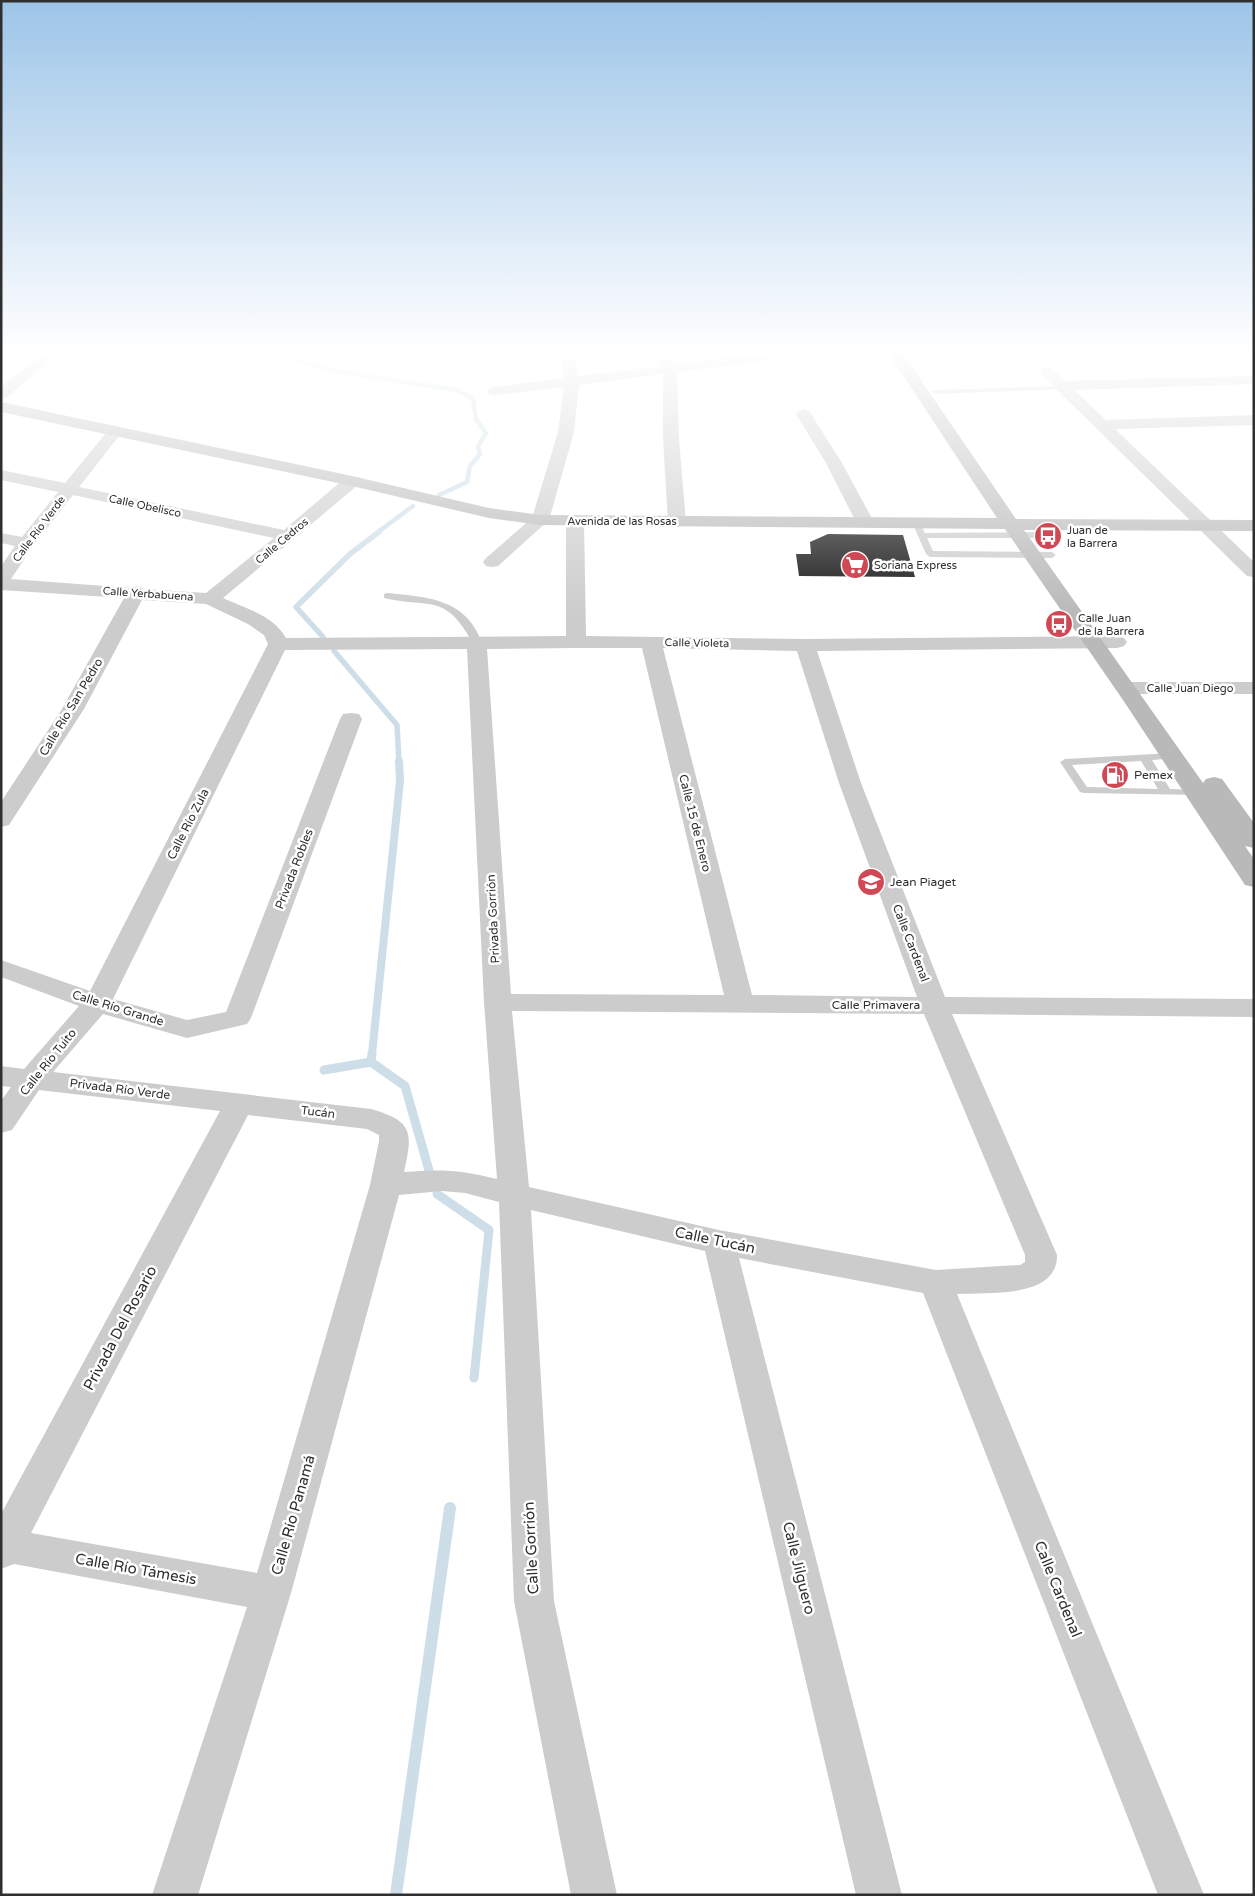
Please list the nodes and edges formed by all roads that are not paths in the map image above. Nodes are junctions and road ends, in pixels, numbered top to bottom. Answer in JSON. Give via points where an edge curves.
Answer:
{"nodes":[{"id":1,"x":108,"y":439,"type":"edge"},
{"id":2,"x":155,"y":439,"type":"edge"},
{"id":3,"x":564,"y":439,"type":"edge"},
{"id":4,"x":671,"y":439,"type":"edge"},
{"id":5,"x":820,"y":439,"type":"edge"},
{"id":6,"x":958,"y":439,"type":"edge"},
{"id":7,"x":966,"y":439,"type":"edge"},
{"id":8,"x":1117,"y":439,"type":"edge"},
{"id":9,"x":1,"y":475,"type":"edge"},
{"id":10,"x":352,"y":481,"type":"junction"},
{"id":11,"x":69,"y":489,"type":"junction"},
{"id":12,"x":540,"y":520,"type":"junction"},
{"id":13,"x":575,"y":522,"type":"junction"},
{"id":14,"x":677,"y":522,"type":"junction"},
{"id":15,"x":864,"y":522,"type":"junction"},
{"id":16,"x":1204,"y":525,"type":"junction"},
{"id":17,"x":1254,"y":526,"type":"edge"},
{"id":18,"x":919,"y":529,"type":"junction"},
{"id":19,"x":288,"y":536,"type":"junction"},
{"id":20,"x":1,"y":538,"type":"edge"},
{"id":21,"x":1030,"y":538,"type":"junction"},
{"id":22,"x":26,"y":543,"type":"junction"},
{"id":23,"x":492,"y":562,"type":"dead end"},
{"id":24,"x":1254,"y":572,"type":"edge"},
{"id":25,"x":1,"y":582,"type":"edge"},
{"id":26,"x":137,"y":592,"type":"junction"},
{"id":27,"x":387,"y":596,"type":"dead end"},
{"id":28,"x":210,"y":599,"type":"junction"},
{"id":29,"x":651,"y":642,"type":"junction"},
{"id":30,"x":1106,"y":642,"type":"junction"},
{"id":31,"x":477,"y":643,"type":"junction"},
{"id":32,"x":576,"y":643,"type":"junction"},
{"id":33,"x":278,"y":644,"type":"junction"},
{"id":34,"x":805,"y":645,"type":"junction"},
{"id":35,"x":1136,"y":688,"type":"junction"},
{"id":36,"x":1254,"y":688,"type":"edge"},
{"id":37,"x":351,"y":719,"type":"dead end"},
{"id":38,"x":1145,"y":758,"type":"junction"},
{"id":39,"x":1186,"y":765,"type":"junction"},
{"id":40,"x":1166,"y":792,"type":"junction"},
{"id":41,"x":1198,"y":793,"type":"junction"},
{"id":42,"x":1,"y":820,"type":"edge"},
{"id":43,"x":1254,"y":841,"type":"edge"},
{"id":44,"x":1254,"y":879,"type":"edge"},
{"id":45,"x":1,"y":968,"type":"edge"},
{"id":46,"x":498,"y":1002,"type":"junction"},
{"id":47,"x":97,"y":1003,"type":"junction"},
{"id":48,"x":740,"y":1004,"type":"junction"},
{"id":49,"x":934,"y":1005,"type":"junction"},
{"id":50,"x":1254,"y":1008,"type":"edge"},
{"id":51,"x":237,"y":1018,"type":"joint"},
{"id":52,"x":1,"y":1076,"type":"edge"},
{"id":53,"x":32,"y":1079,"type":"junction"},
{"id":54,"x":239,"y":1103,"type":"junction"},
{"id":55,"x":1,"y":1122,"type":"edge"},
{"id":56,"x":393,"y":1131,"type":"joint"},
{"id":57,"x":386,"y":1185,"type":"junction"},
{"id":58,"x":514,"y":1196,"type":"junction"},
{"id":59,"x":719,"y":1242,"type":"junction"},
{"id":60,"x":1042,"y":1264,"type":"joint"},
{"id":61,"x":936,"y":1283,"type":"junction"},
{"id":62,"x":2,"y":1548,"type":"edge"},
{"id":63,"x":271,"y":1593,"type":"junction"},
{"id":64,"x":175,"y":1895,"type":"edge"},
{"id":65,"x":594,"y":1895,"type":"edge"},
{"id":66,"x":879,"y":1895,"type":"edge"},
{"id":67,"x":1181,"y":1895,"type":"edge"}],
"edges":[{"from":1,"to":11,"type":"street","name":"Calle Río Verde"},
{"from":2,"to":10,"type":"main road","name":"Avenida de las Rosas"},
{"from":3,"to":12,"type":"street"},
{"from":4,"to":14,"type":"street"},
{"from":5,"to":15,"type":"street"},
{"from":6,"to":21,"type":"main road"},
{"from":7,"to":21,"type":"main road"},
{"from":8,"to":16,"type":"street"},
{"from":9,"to":11,"type":"street","name":"Calle Obelisco"},
{"from":10,"to":12,"type":"main road","name":"Avenida de las Rosas","via":[[489,513]]},
{"from":10,"to":19,"type":"street","name":"Calle Cedros"},
{"from":11,"to":19,"type":"street","name":"Calle Obelisco"},
{"from":11,"to":22,"type":"street","name":"Calle Río Verde"},
{"from":12,"to":13,"type":"main road","name":"Avenida de las Rosas"},
{"from":12,"to":23,"type":"street"},
{"from":13,"to":14,"type":"main road","name":"Avenida de las Rosas"},
{"from":13,"to":32,"type":"street"},
{"from":14,"to":15,"type":"main road","name":"Avenida de las Rosas"},
{"from":15,"to":18,"type":"main road","name":"Avenida de las Rosas"},
{"from":16,"to":17,"type":"main road","name":"Avenida de las Rosas"},
{"from":16,"to":21,"type":"main road","name":"Avenida de las Rosas"},
{"from":16,"to":24,"type":"street"},
{"from":18,"to":21,"type":"main road","name":"Avenida de las Rosas"},
{"from":18,"to":21,"type":"lane","via":[[930,554]]},
{"from":19,"to":28,"type":"street","name":"Calle Cedros"},
{"from":20,"to":22,"type":"street"},
{"from":21,"to":30,"type":"main road"},
{"from":22,"to":25,"type":"street","name":"Calle Río Verde"},
{"from":25,"to":26,"type":"street","name":"Calle Yerbabuena"},
{"from":26,"to":28,"type":"street","name":"Calle Yerbabuena"},
{"from":26,"to":42,"type":"street","name":"Calle Río San Pedro","via":[[73,709]]},
{"from":27,"to":31,"type":"lane","via":[[444,603],[459,614]]},
{"from":28,"to":33,"type":"street","name":"Calle Yerbabuena","via":[[255,620],[271,631]]},
{"from":29,"to":32,"type":"street","name":"Calle Violeta"},
{"from":29,"to":34,"type":"street","name":"Calle Violeta"},
{"from":29,"to":48,"type":"street","name":"Calle 15 de Enero"},
{"from":30,"to":34,"type":"street","name":"Calle Violeta"},
{"from":30,"to":35,"type":"main road"},
{"from":31,"to":32,"type":"street","name":"Calle Violeta"},
{"from":31,"to":33,"type":"street","name":"Calle Violeta"},
{"from":31,"to":46,"type":"street","name":"Privada Gorrión"},
{"from":33,"to":47,"type":"street","name":"Calle Río Zula"},
{"from":34,"to":49,"type":"street","name":"Calle Cardenal","via":[[850,783]]},
{"from":35,"to":36,"type":"street","name":"Calle Juan Diego"},
{"from":35,"to":39,"type":"main road"},
{"from":35,"to":39,"type":"main road"},
{"from":37,"to":51,"type":"street","name":"Privada Robles"},
{"from":38,"to":39,"type":"lane"},
{"from":38,"to":40,"type":"lane"},
{"from":38,"to":40,"type":"lane","via":[[1066,762],[1084,790]]},
{"from":39,"to":41,"type":"main road"},
{"from":39,"to":43,"type":"main road"},
{"from":40,"to":41,"type":"lane"},
{"from":41,"to":44,"type":"main road"},
{"from":45,"to":47,"type":"street","name":"Calle Río Grande"},
{"from":46,"to":48,"type":"street","name":"Calle Primavera"},
{"from":46,"to":58,"type":"street","name":"Privada Gorrión"},
{"from":47,"to":51,"type":"street","name":"Calle Río Grande","via":[[187,1029]]},
{"from":47,"to":53,"type":"street","name":"Calle Río Tuito"},
{"from":48,"to":49,"type":"street","name":"Calle Primavera"},
{"from":49,"to":50,"type":"street","name":"Calle Primavera"},
{"from":49,"to":60,"type":"street","name":"Calle Cardenal","via":[[1041,1255]]},
{"from":52,"to":53,"type":"street","name":"Privada Río Verde"},
{"from":53,"to":54,"type":"street","name":"Privada Río Verde"},
{"from":53,"to":55,"type":"street","name":"Calle Río Tuito"},
{"from":54,"to":56,"type":"street","name":"Tucán","via":[[371,1119]]},
{"from":54,"to":62,"type":"street","name":"Privada Del Rosario"},
{"from":56,"to":57,"type":"street","name":"Calle Río Panamá","via":[[395,1140]]},
{"from":57,"to":58,"type":"street","name":"Calle Tucán","via":[[442,1180],[465,1182]]},
{"from":57,"to":63,"type":"street","name":"Calle Río Panamá"},
{"from":58,"to":59,"type":"street","name":"Calle Tucán"},
{"from":58,"to":65,"type":"street","name":"Calle Gorrión","via":[[534,1601]]},
{"from":59,"to":61,"type":"street","name":"Calle Tucán"},
{"from":59,"to":66,"type":"street","name":"Calle Jilguero"},
{"from":60,"to":61,"type":"street","name":"Calle Tucán","via":[[1024,1277]]},
{"from":61,"to":67,"type":"street","name":"Calle Cardenal"},
{"from":62,"to":63,"type":"street","name":"Calle Río Támesis"},
{"from":63,"to":64,"type":"street","name":"Calle Río Panamá"}]}
